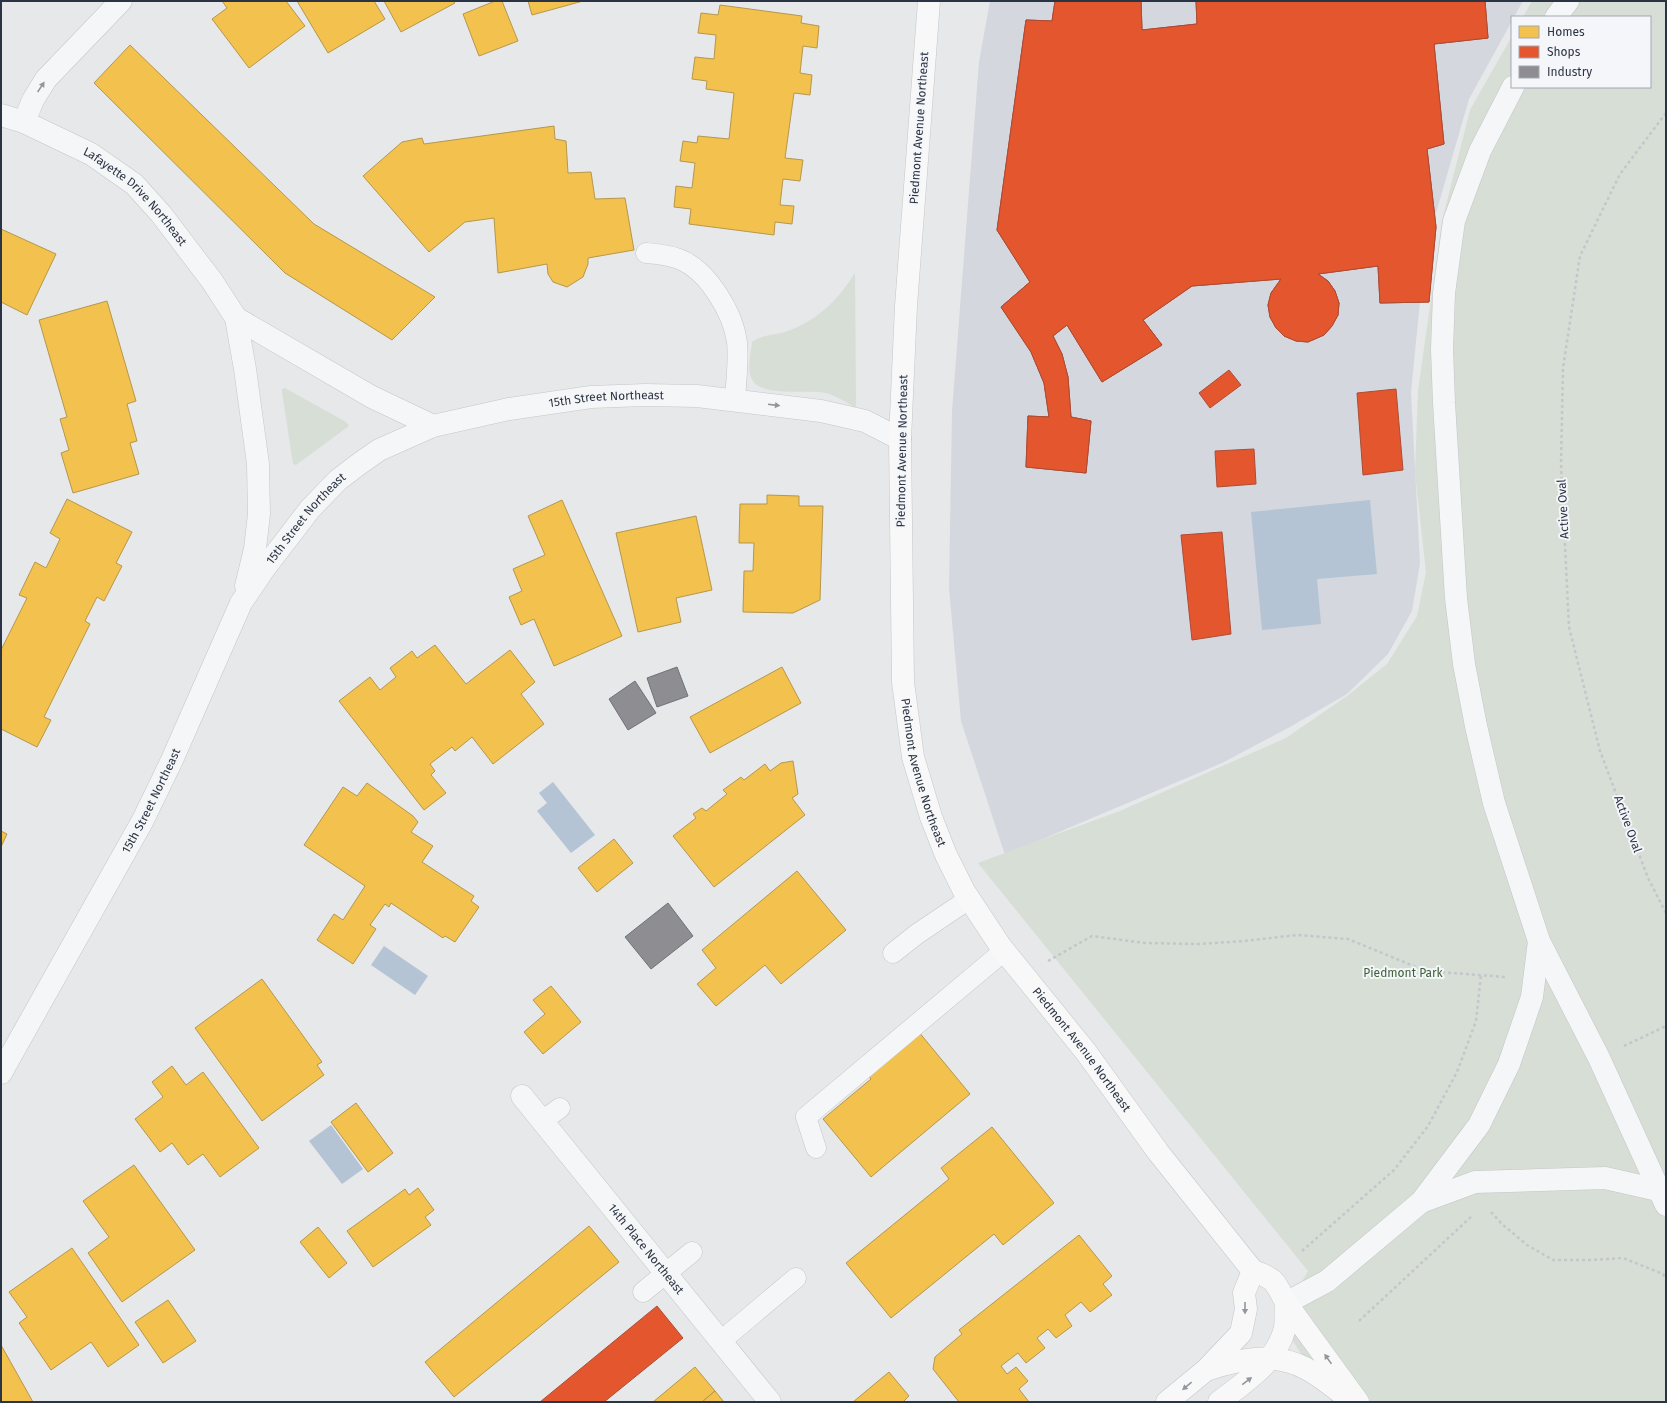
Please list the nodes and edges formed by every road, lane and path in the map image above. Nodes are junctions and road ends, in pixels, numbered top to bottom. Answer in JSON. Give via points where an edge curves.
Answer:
{"nodes":[{"id":1,"x":121,"y":1,"type":"edge"},
{"id":2,"x":929,"y":1,"type":"edge"},
{"id":3,"x":1568,"y":1,"type":"edge"},
{"id":4,"x":1557,"y":16,"type":"edge"},
{"id":5,"x":1512,"y":88,"type":"edge"},
{"id":6,"x":1666,"y":114,"type":"edge"},
{"id":7,"x":1,"y":115,"type":"edge"},
{"id":8,"x":24,"y":122,"type":"junction"},
{"id":9,"x":646,"y":253,"type":"dead end"},
{"id":10,"x":236,"y":318,"type":"junction"},
{"id":11,"x":735,"y":400,"type":"junction"},
{"id":12,"x":434,"y":426,"type":"junction"},
{"id":13,"x":900,"y":439,"type":"junction"},
{"id":14,"x":241,"y":603,"type":"junction"},
{"id":15,"x":969,"y":899,"type":"junction"},
{"id":16,"x":1666,"y":914,"type":"edge"},
{"id":17,"x":1539,"y":941,"type":"junction"},
{"id":18,"x":1004,"y":951,"type":"junction"},
{"id":19,"x":893,"y":953,"type":"dead end"},
{"id":20,"x":1481,"y":975,"type":"junction"},
{"id":21,"x":1025,"y":977,"type":"junction"},
{"id":22,"x":1534,"y":978,"type":"junction"},
{"id":23,"x":1666,"y":1026,"type":"edge"},
{"id":24,"x":1598,"y":1058,"type":"junction"},
{"id":25,"x":1,"y":1073,"type":"edge"},
{"id":26,"x":522,"y":1096,"type":"dead end"},
{"id":27,"x":560,"y":1108,"type":"dead end"},
{"id":28,"x":542,"y":1121,"type":"junction"},
{"id":29,"x":816,"y":1148,"type":"dead end"},
{"id":30,"x":1475,"y":1182,"type":"junction"},
{"id":31,"x":1662,"y":1197,"type":"edge"},
{"id":32,"x":1421,"y":1202,"type":"junction"},
{"id":33,"x":1485,"y":1204,"type":"junction"},
{"id":34,"x":1302,"y":1251,"type":"dead end"},
{"id":35,"x":692,"y":1252,"type":"dead end"},
{"id":36,"x":1253,"y":1271,"type":"junction"},
{"id":37,"x":666,"y":1274,"type":"junction"},
{"id":38,"x":796,"y":1278,"type":"dead end"},
{"id":39,"x":1666,"y":1279,"type":"edge"},
{"id":40,"x":642,"y":1292,"type":"dead end"},
{"id":41,"x":1286,"y":1303,"type":"junction"},
{"id":42,"x":1359,"y":1321,"type":"dead end"},
{"id":43,"x":721,"y":1341,"type":"junction"},
{"id":44,"x":1271,"y":1357,"type":"junction"},
{"id":45,"x":1206,"y":1370,"type":"junction"},
{"id":46,"x":770,"y":1402,"type":"edge"},
{"id":47,"x":1167,"y":1402,"type":"edge"},
{"id":48,"x":1219,"y":1402,"type":"edge"},
{"id":49,"x":1354,"y":1402,"type":"edge"},
{"id":50,"x":1358,"y":1402,"type":"edge"}],
"edges":[{"from":8,"to":1,"type":"street","one_way":true,"via":[[32,100],[46,79]]},
{"from":2,"to":13,"type":"main road","name":"Piedmont Avenue Northeast","via":[[907,299]]},
{"from":3,"to":4,"type":"street"},
{"from":5,"to":17,"type":"street","via":[[1480,151],[1454,221],[1444,293],[1443,372],[1456,598],[1464,664],[1494,802]]},
{"from":6,"to":16,"type":"path","name":"Active Oval","via":[[1620,174],[1580,256],[1563,368],[1561,464],[1569,627],[1600,751],[1648,878]]},
{"from":7,"to":8,"type":"street","name":"Lafayette Drive Northeast"},
{"from":8,"to":10,"type":"street","name":"Lafayette Drive Northeast","via":[[91,154],[134,184],[161,214],[212,281]]},
{"from":9,"to":11,"type":"lane","via":[[680,259],[694,269],[722,299],[737,344]]},
{"from":10,"to":12,"type":"street","name":"Lafayette Drive Northeast","via":[[372,397]]},
{"from":10,"to":14,"type":"street","name":"Lafayette Drive Northeast","via":[[258,464],[260,514],[255,549]]},
{"from":11,"to":12,"type":"street","name":"15th Street Northeast","via":[[697,396],[591,397],[509,409]]},
{"from":11,"to":13,"type":"street","name":"15th Street Northeast","one_way":true,"via":[[845,415],[865,421]]},
{"from":12,"to":14,"type":"street","name":"15th Street Northeast","via":[[379,450],[338,480],[310,509]]},
{"from":13,"to":15,"type":"main road","name":"Piedmont Avenue Northeast","via":[[903,682],[913,757],[931,817],[946,855]]},
{"from":14,"to":25,"type":"street","name":"15th Street Northeast","via":[[143,820]]},
{"from":15,"to":18,"type":"main road","name":"Piedmont Avenue Northeast"},
{"from":15,"to":19,"type":"lane"},
{"from":17,"to":22,"type":"street"},
{"from":17,"to":24,"type":"street"},
{"from":18,"to":21,"type":"main road","name":"Piedmont Avenue Northeast"},
{"from":18,"to":29,"type":"lane","via":[[806,1117]]},
{"from":20,"to":21,"type":"path","via":[[1426,971],[1348,939],[1297,935],[1199,944],[1145,943],[1092,936],[1055,956]]},
{"from":20,"to":22,"type":"path"},
{"from":20,"to":34,"type":"path","via":[[1476,1021],[1456,1072],[1428,1126],[1394,1170]]},
{"from":21,"to":36,"type":"main road","name":"Piedmont Avenue Northeast","via":[[1086,1052],[1158,1152]]},
{"from":22,"to":32,"type":"street","via":[[1532,997],[1509,1064],[1479,1125]]},
{"from":23,"to":24,"type":"path"},
{"from":24,"to":31,"type":"street"},
{"from":26,"to":28,"type":"street","name":"14th Place Northeast"},
{"from":27,"to":28,"type":"lane"},
{"from":28,"to":37,"type":"street","name":"14th Place Northeast"},
{"from":30,"to":31,"type":"street","via":[[1605,1178]]},
{"from":30,"to":32,"type":"street"},
{"from":30,"to":33,"type":"path"},
{"from":32,"to":41,"type":"street","via":[[1327,1281]]},
{"from":33,"to":39,"type":"path","via":[[1527,1245],[1553,1260],[1622,1258],[1663,1274]]},
{"from":33,"to":42,"type":"path"},
{"from":35,"to":37,"type":"lane"},
{"from":36,"to":41,"type":"main road","name":"Piedmont Avenue Northeast","via":[[1268,1276],[1277,1285]]},
{"from":36,"to":45,"type":"main road","one_way":true,"via":[[1244,1293],[1246,1309],[1241,1333]]},
{"from":37,"to":40,"type":"lane"},
{"from":37,"to":43,"type":"street","name":"14th Place Northeast"},
{"from":38,"to":43,"type":"lane"},
{"from":41,"to":44,"type":"main road","via":[[1285,1326],[1280,1343]]},
{"from":50,"to":41,"type":"main road","name":"Piedmont Avenue Northeast","one_way":true},
{"from":43,"to":46,"type":"street","name":"14th Place Northeast"},
{"from":44,"to":45,"type":"main road","via":[[1233,1361]]},
{"from":48,"to":44,"type":"main road","one_way":true,"via":[[1256,1374]]},
{"from":44,"to":49,"type":"main road","via":[[1305,1368]]},
{"from":45,"to":47,"type":"main road","one_way":true}]}
